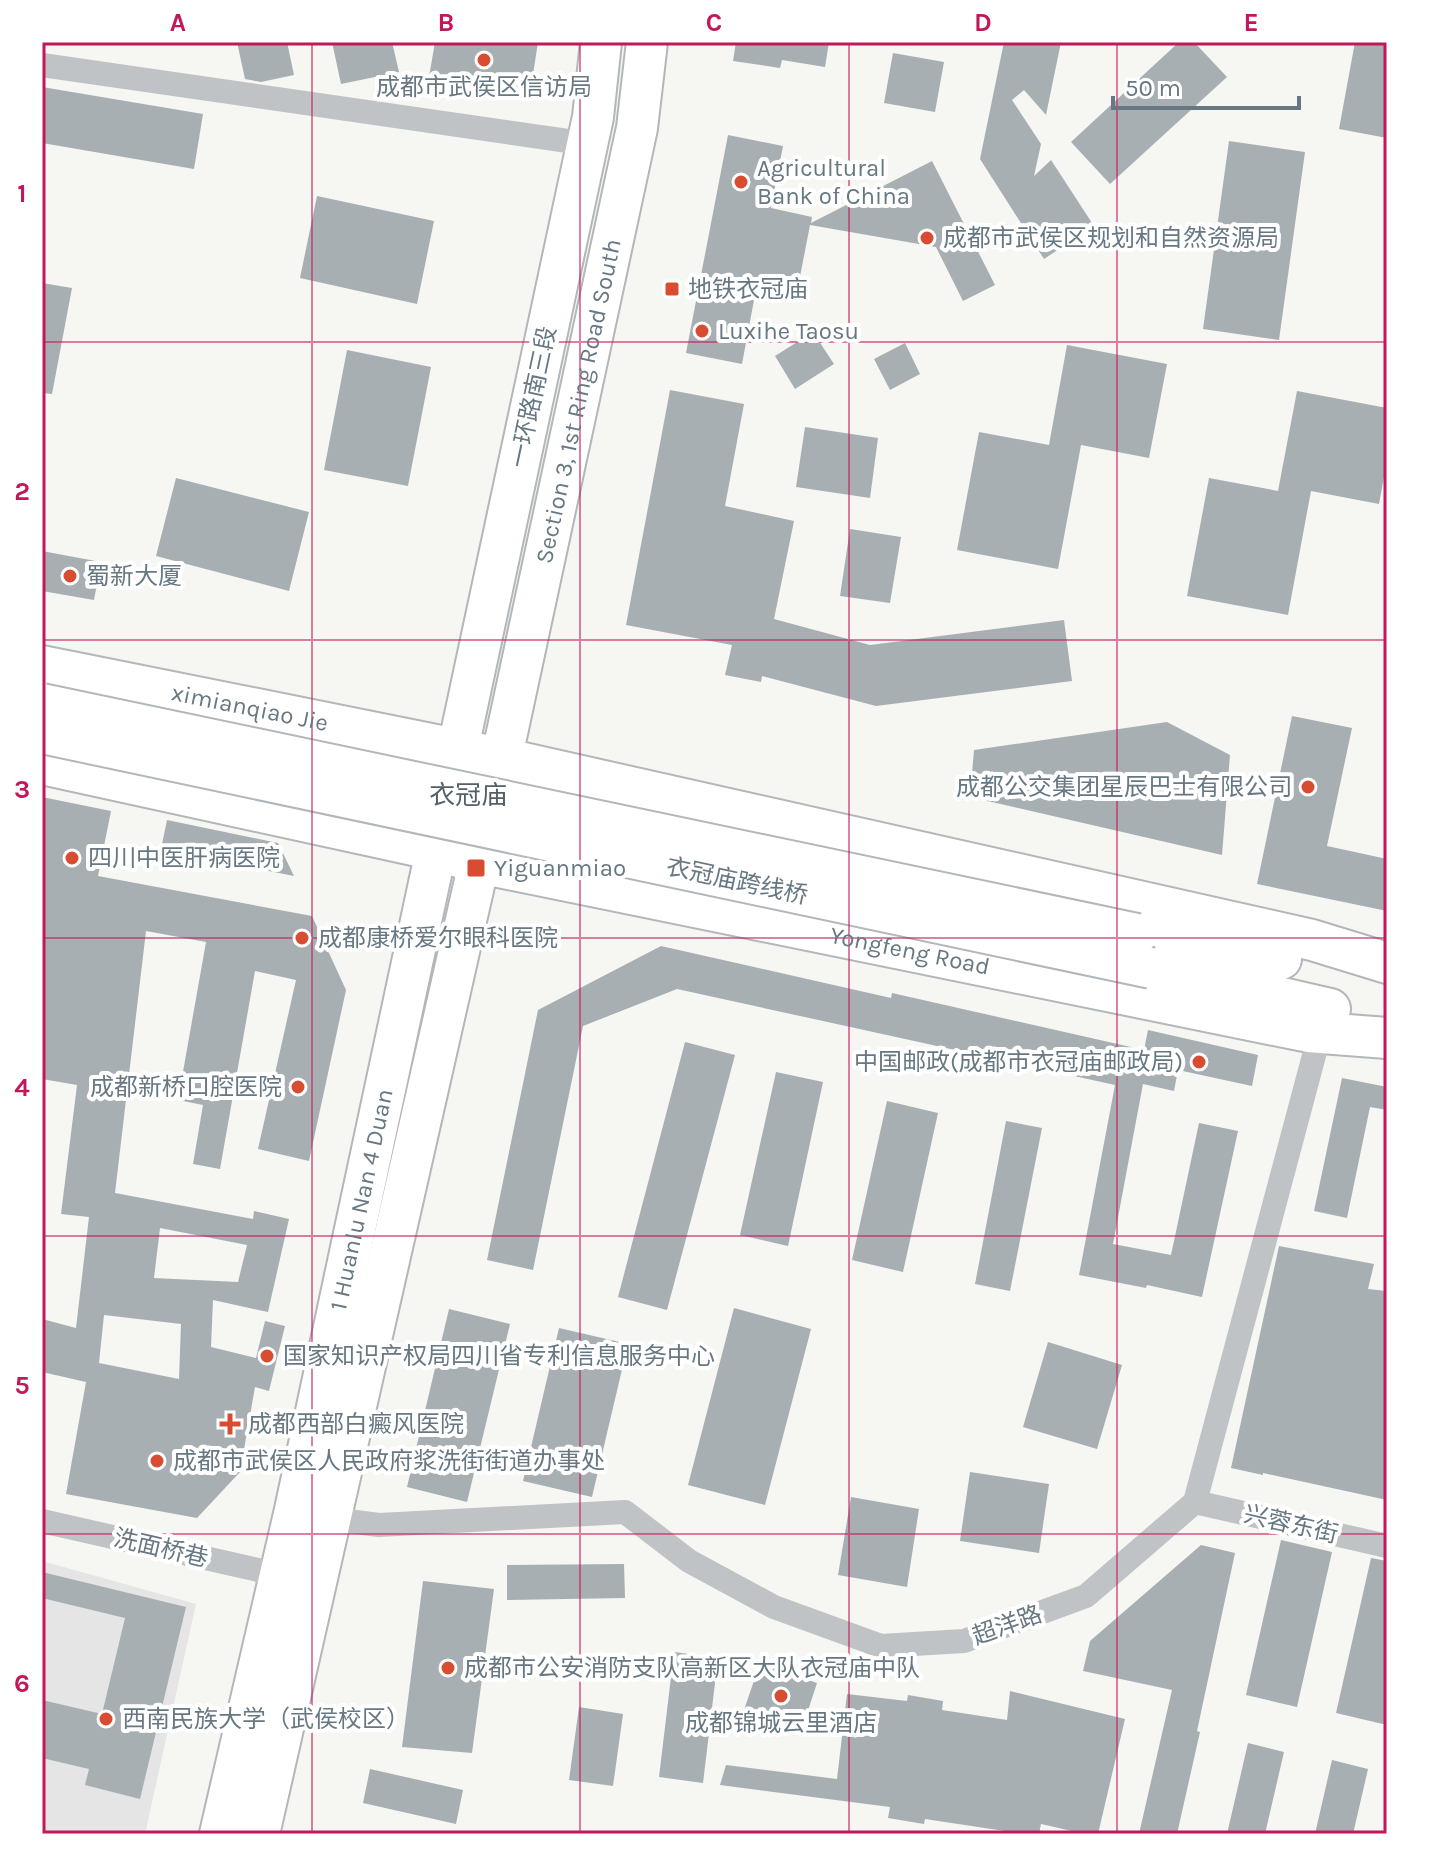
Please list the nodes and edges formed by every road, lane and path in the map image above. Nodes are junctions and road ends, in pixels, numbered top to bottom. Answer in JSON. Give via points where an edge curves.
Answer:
{"nodes":[{"id":1,"x":601,"y":42,"type":"edge"},
{"id":2,"x":647,"y":42,"type":"edge"},
{"id":3,"x":42,"y":65,"type":"edge"},
{"id":4,"x":582,"y":143,"type":"dead end"},
{"id":5,"x":42,"y":666,"type":"edge"},
{"id":6,"x":42,"y":704,"type":"edge"},
{"id":7,"x":42,"y":733,"type":"edge"},
{"id":8,"x":457,"y":750,"type":"junction"},
{"id":9,"x":501,"y":758,"type":"junction"},
{"id":10,"x":42,"y":764,"type":"edge"},
{"id":11,"x":436,"y":850,"type":"junction"},
{"id":12,"x":479,"y":863,"type":"junction"},
{"id":13,"x":1144,"y":951,"type":"junction"},
{"id":14,"x":1387,"y":963,"type":"edge"},
{"id":15,"x":1387,"y":977,"type":"edge"},
{"id":16,"x":1387,"y":1022,"type":"edge"},
{"id":17,"x":1320,"y":1033,"type":"junction"},
{"id":18,"x":1387,"y":1038,"type":"edge"},
{"id":19,"x":1195,"y":1502,"type":"junction"},
{"id":20,"x":332,"y":1519,"type":"junction"},
{"id":21,"x":42,"y":1521,"type":"edge"},
{"id":22,"x":1387,"y":1546,"type":"edge"},
{"id":23,"x":280,"y":1575,"type":"junction"},
{"id":24,"x":220,"y":1834,"type":"edge"},
{"id":25,"x":259,"y":1834,"type":"edge"}],
"edges":[{"from":1,"to":8,"type":"main road","name":"一环路南三段","via":[[593,117]]},
{"from":2,"to":9,"type":"main road","name":"Section 3, 1st Ring Road South","via":[[637,128]]},
{"from":3,"to":4,"type":"street"},
{"from":5,"to":8,"type":"main road","name":"ximianqiao Jie"},
{"from":6,"to":13,"type":"main road","name":"衣冠庙跨线桥","bridge":true},
{"from":7,"to":13,"type":"main road","name":"衣冠庙跨线桥","bridge":true},
{"from":8,"to":9,"type":"main road"},
{"from":8,"to":11,"type":"main road","name":"1 Huanlu Nan 4 Duan"},
{"from":9,"to":12,"type":"main road","name":"1 Huanlu Nan 4 Duan"},
{"from":9,"to":14,"type":"main road","via":[[1312,940]]},
{"from":10,"to":11,"type":"main road"},
{"from":11,"to":12,"type":"main road","name":"Yongfeng Road"},
{"from":11,"to":23,"type":"main road","name":"1 Huanlu Nan 4 Duan"},
{"from":12,"to":17,"type":"main road","name":"Yongfeng Road"},
{"from":12,"to":20,"type":"main road","name":"1 Huanlu Nan 4 Duan"},
{"from":13,"to":15,"type":"main road"},
{"from":13,"to":16,"type":"main road"},
{"from":17,"to":18,"type":"main road","name":"Yongfeng Road"},
{"from":17,"to":19,"type":"street"},
{"from":19,"to":20,"type":"street","name":"超洋路","via":[[1086,1596],[964,1641],[881,1646],[774,1607],[689,1561],[625,1512],[379,1525]]},
{"from":19,"to":22,"type":"street","name":"兴蓉东街"},
{"from":20,"to":25,"type":"main road","name":"1 Huanlu Nan 4 Duan"},
{"from":21,"to":23,"type":"street","name":"洗面桥巷"},
{"from":23,"to":24,"type":"main road","name":"1 Huanlu Nan 4 Duan"}]}
